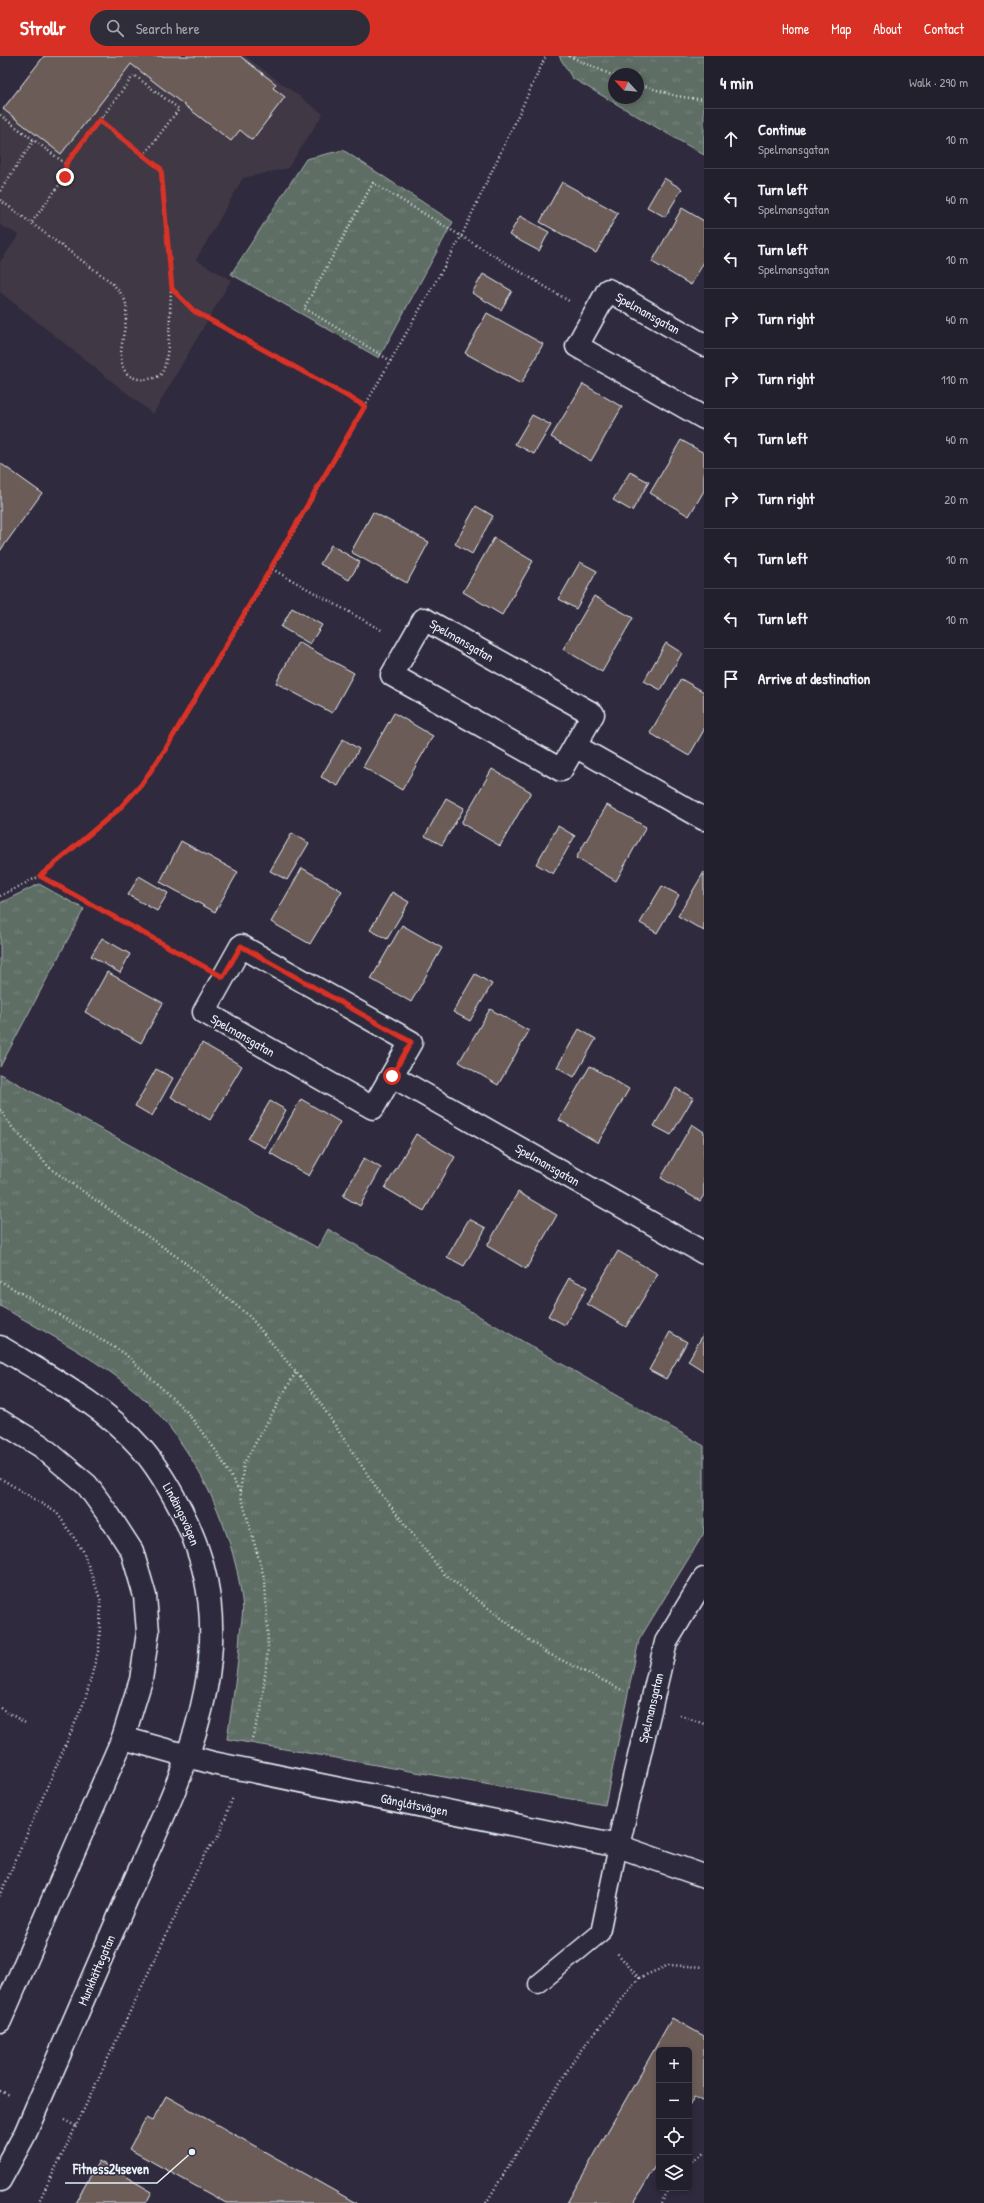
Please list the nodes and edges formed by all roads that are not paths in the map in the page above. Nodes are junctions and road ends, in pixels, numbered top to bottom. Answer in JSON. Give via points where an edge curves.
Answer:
{"nodes":[{"id":1,"x":704,"y":345,"type":"edge"},
{"id":2,"x":704,"y":418,"type":"edge"},
{"id":3,"x":575,"y":746,"type":"junction"},
{"id":4,"x":704,"y":819,"type":"edge"},
{"id":5,"x":392,"y":1076,"type":"junction"},
{"id":6,"x":704,"y":1253,"type":"edge"},
{"id":7,"x":0,"y":1347,"type":"edge"},
{"id":8,"x":0,"y":1421,"type":"edge"},
{"id":9,"x":704,"y":1579,"type":"edge"},
{"id":10,"x":123,"y":1738,"type":"junction"},
{"id":11,"x":188,"y":1757,"type":"junction"},
{"id":12,"x":618,"y":1846,"type":"junction"},
{"id":13,"x":704,"y":1876,"type":"edge"},
{"id":14,"x":538,"y":1984,"type":"dead end"},
{"id":15,"x":0,"y":2021,"type":"edge"},
{"id":16,"x":0,"y":2180,"type":"edge"}],
"edges":[{"from":1,"to":2,"type":"street","name":"Spelmansgatan","via":[[608,290],[577,346]]},
{"from":3,"to":3,"type":"street","name":"Spelmansgatan","via":[[593,714],[424,619],[392,675],[561,770]]},
{"from":3,"to":4,"type":"street"},
{"from":5,"to":5,"type":"street","name":"Spelmansgatan","via":[[411,1042],[241,946],[204,1012],[373,1108]]},
{"from":5,"to":6,"type":"street","name":"Spelmansgatan"},
{"from":7,"to":11,"type":"street","name":"Lindängsvägen","via":[[107,1415],[142,1449],[169,1488],[193,1534],[207,1583],[213,1633],[208,1682]]},
{"from":8,"to":10,"type":"street","via":[[40,1446],[87,1485],[132,1551],[145,1596],[148,1632],[141,1680]]},
{"from":9,"to":12,"type":"street","name":"Spelmansgatan","via":[[666,1642]]},
{"from":10,"to":11,"type":"street","name":"Gånglåtsvägen"},
{"from":10,"to":15,"type":"street"},
{"from":11,"to":12,"type":"street","name":"Gånglåtsvägen"},
{"from":11,"to":16,"type":"street","name":"Munkhättegatan","via":[[25,2134]]},
{"from":12,"to":13,"type":"street","name":"Gånglåtsvägen"},
{"from":12,"to":14,"type":"lane","via":[[600,1932]]}]}
